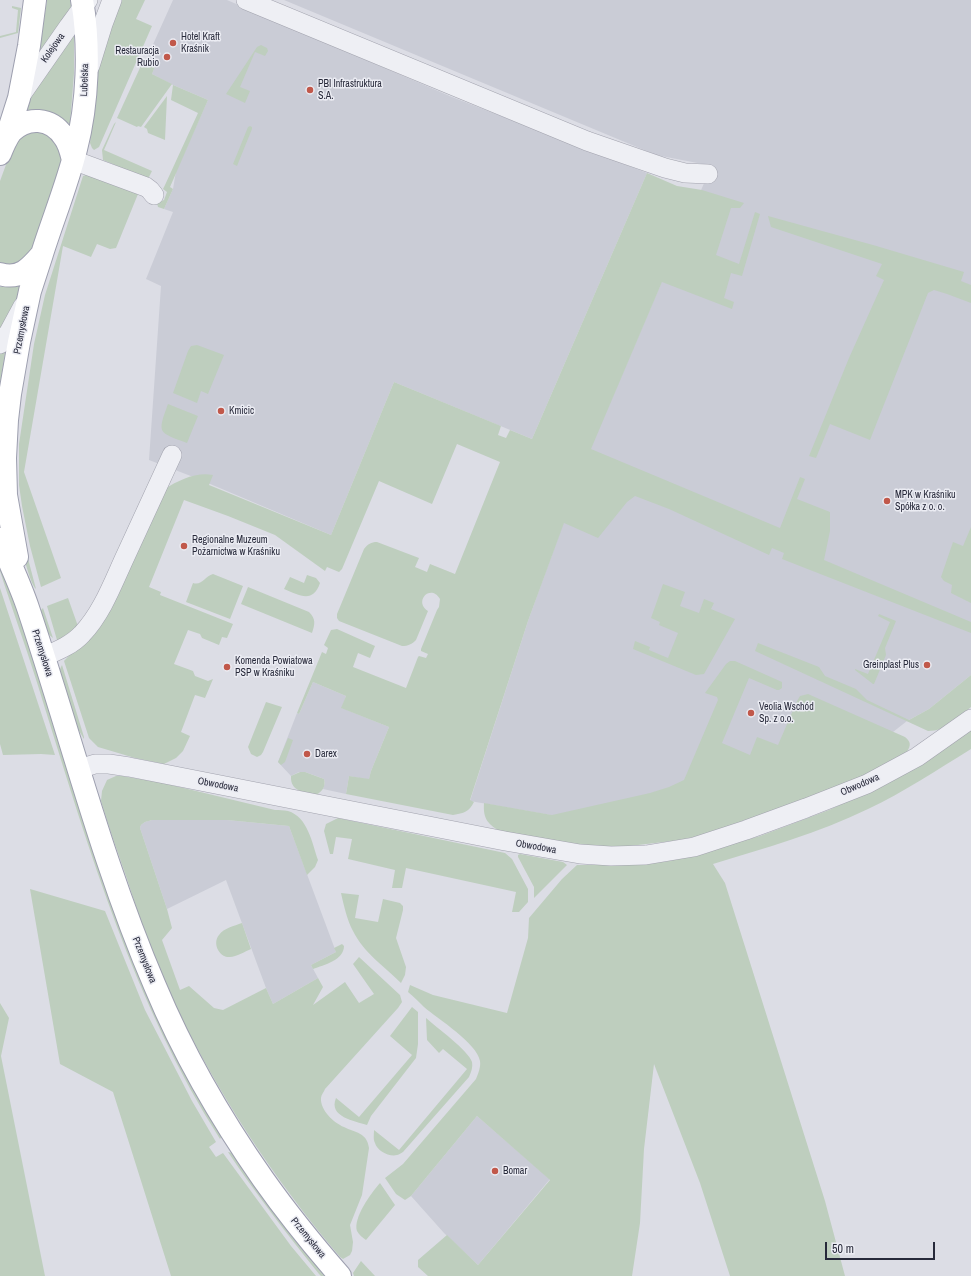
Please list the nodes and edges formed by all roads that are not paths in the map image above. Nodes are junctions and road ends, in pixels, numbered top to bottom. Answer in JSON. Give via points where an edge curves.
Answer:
{"nodes":[{"id":1,"x":35,"y":0,"type":"edge"},
{"id":2,"x":112,"y":0,"type":"edge"},
{"id":3,"x":246,"y":0,"type":"edge"},
{"id":4,"x":84,"y":2,"type":"edge"},
{"id":5,"x":86,"y":85,"type":"junction"},
{"id":6,"x":19,"y":98,"type":"junction"},
{"id":7,"x":3,"y":147,"type":"edge"},
{"id":8,"x":73,"y":160,"type":"junction"},
{"id":9,"x":708,"y":174,"type":"dead end"},
{"id":10,"x":154,"y":195,"type":"dead end"},
{"id":11,"x":42,"y":254,"type":"junction"},
{"id":12,"x":0,"y":274,"type":"edge"},
{"id":13,"x":30,"y":291,"type":"junction"},
{"id":14,"x":0,"y":344,"type":"edge"},
{"id":15,"x":172,"y":455,"type":"dead end"},
{"id":16,"x":0,"y":539,"type":"edge"},
{"id":17,"x":27,"y":605,"type":"junction"},
{"id":18,"x":43,"y":657,"type":"junction"},
{"id":19,"x":971,"y":719,"type":"edge"},
{"id":20,"x":79,"y":769,"type":"junction"},
{"id":21,"x":340,"y":1276,"type":"edge"}],
"edges":[{"from":1,"to":6,"type":"main road"},
{"from":2,"to":5,"type":"street"},
{"from":3,"to":9,"type":"street","via":[[587,141],[678,172]]},
{"from":4,"to":5,"type":"main road","name":"Lubelska","via":[[87,41]]},
{"from":4,"to":6,"type":"street","name":"Kolejowa"},
{"from":5,"to":8,"type":"main road","name":"Lubelska","via":[[83,118]]},
{"from":6,"to":7,"type":"main road"},
{"from":7,"to":8,"type":"main road","via":[[20,124],[28,121],[44,122],[54,126],[65,137]]},
{"from":8,"to":10,"type":"street","via":[[146,187]]},
{"from":8,"to":11,"type":"main road","name":"Lubelska"},
{"from":11,"to":12,"type":"main road","via":[[32,266],[19,274]]},
{"from":11,"to":13,"type":"main road"},
{"from":13,"to":14,"type":"street","via":[[16,320]]},
{"from":13,"to":17,"type":"main road","name":"Przemysłowa","via":[[10,394],[5,458],[8,511]]},
{"from":15,"to":18,"type":"street","via":[[114,582],[91,624],[74,642]]},
{"from":16,"to":17,"type":"main road","name":"Przemysłowa"},
{"from":17,"to":18,"type":"main road","name":"Przemysłowa"},
{"from":18,"to":20,"type":"main road","name":"Przemysłowa"},
{"from":19,"to":20,"type":"street","name":"Obwodowa","via":[[917,757],[867,784],[694,847],[646,855],[580,854],[129,767],[95,764]]},
{"from":20,"to":21,"type":"main road","name":"Przemysłowa","via":[[137,942],[182,1043],[212,1099],[253,1164],[304,1233]]}]}
